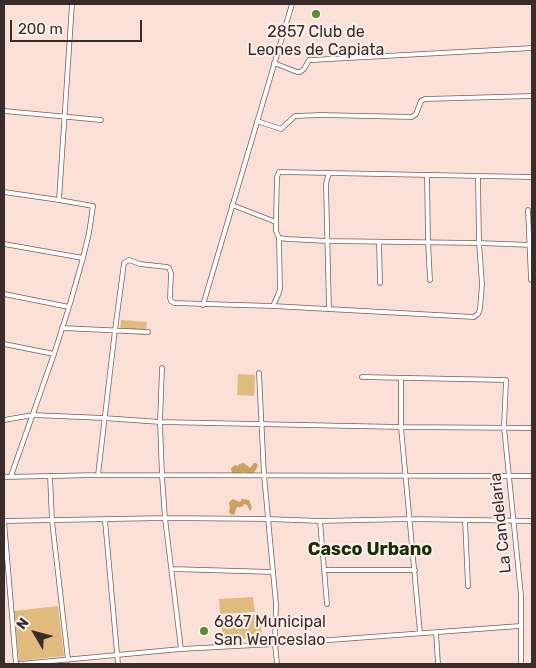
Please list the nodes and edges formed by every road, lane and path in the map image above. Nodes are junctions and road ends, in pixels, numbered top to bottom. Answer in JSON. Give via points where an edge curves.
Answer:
{"nodes":[{"id":1,"x":72,"y":4,"type":"edge"},
{"id":2,"x":292,"y":4,"type":"edge"},
{"id":3,"x":532,"y":48,"type":"edge"},
{"id":4,"x":274,"y":63,"type":"junction"},
{"id":5,"x":532,"y":96,"type":"edge"},
{"id":6,"x":4,"y":111,"type":"edge"},
{"id":7,"x":64,"y":117,"type":"junction"},
{"id":8,"x":101,"y":120,"type":"dead end"},
{"id":9,"x":257,"y":121,"type":"junction"},
{"id":10,"x":329,"y":174,"type":"junction"},
{"id":11,"x":428,"y":175,"type":"junction"},
{"id":12,"x":478,"y":177,"type":"junction"},
{"id":13,"x":532,"y":177,"type":"edge"},
{"id":14,"x":4,"y":192,"type":"edge"},
{"id":15,"x":59,"y":200,"type":"junction"},
{"id":16,"x":232,"y":205,"type":"junction"},
{"id":17,"x":528,"y":210,"type":"dead end"},
{"id":18,"x":276,"y":222,"type":"junction"},
{"id":19,"x":279,"y":238,"type":"junction"},
{"id":20,"x":327,"y":241,"type":"junction"},
{"id":21,"x":379,"y":242,"type":"junction"},
{"id":22,"x":428,"y":242,"type":"junction"},
{"id":23,"x":479,"y":243,"type":"junction"},
{"id":24,"x":4,"y":244,"type":"edge"},
{"id":25,"x":531,"y":245,"type":"edge"},
{"id":26,"x":83,"y":258,"type":"junction"},
{"id":27,"x":430,"y":280,"type":"dead end"},
{"id":28,"x":531,"y":280,"type":"edge"},
{"id":29,"x":380,"y":283,"type":"dead end"},
{"id":30,"x":4,"y":294,"type":"edge"},
{"id":31,"x":203,"y":305,"type":"junction"},
{"id":32,"x":273,"y":306,"type":"junction"},
{"id":33,"x":69,"y":307,"type":"junction"},
{"id":34,"x":329,"y":309,"type":"junction"},
{"id":35,"x":62,"y":328,"type":"junction"},
{"id":36,"x":115,"y":330,"type":"junction"},
{"id":37,"x":148,"y":332,"type":"dead end"},
{"id":38,"x":4,"y":344,"type":"edge"},
{"id":39,"x":54,"y":354,"type":"junction"},
{"id":40,"x":162,"y":368,"type":"dead end"},
{"id":41,"x":259,"y":373,"type":"dead end"},
{"id":42,"x":362,"y":377,"type":"dead end"},
{"id":43,"x":401,"y":378,"type":"junction"},
{"id":44,"x":33,"y":415,"type":"junction"},
{"id":45,"x":104,"y":418,"type":"junction"},
{"id":46,"x":4,"y":420,"type":"edge"},
{"id":47,"x":160,"y":422,"type":"junction"},
{"id":48,"x":261,"y":424,"type":"junction"},
{"id":49,"x":401,"y":427,"type":"junction"},
{"id":50,"x":504,"y":427,"type":"junction"},
{"id":51,"x":532,"y":428,"type":"edge"},
{"id":52,"x":98,"y":475,"type":"junction"},
{"id":53,"x":264,"y":475,"type":"junction"},
{"id":54,"x":11,"y":476,"type":"junction"},
{"id":55,"x":50,"y":476,"type":"junction"},
{"id":56,"x":162,"y":476,"type":"junction"},
{"id":57,"x":406,"y":476,"type":"junction"},
{"id":58,"x":532,"y":476,"type":"edge"},
{"id":59,"x":4,"y":477,"type":"edge"},
{"id":60,"x":509,"y":477,"type":"junction"},
{"id":61,"x":166,"y":518,"type":"junction"},
{"id":62,"x":269,"y":519,"type":"junction"},
{"id":63,"x":410,"y":519,"type":"junction"},
{"id":64,"x":52,"y":520,"type":"junction"},
{"id":65,"x":104,"y":520,"type":"junction"},
{"id":66,"x":465,"y":520,"type":"junction"},
{"id":67,"x":4,"y":521,"type":"edge"},
{"id":68,"x":320,"y":521,"type":"junction"},
{"id":69,"x":514,"y":521,"type":"junction"},
{"id":70,"x":532,"y":521,"type":"edge"},
{"id":71,"x":172,"y":569,"type":"junction"},
{"id":72,"x":325,"y":570,"type":"junction"},
{"id":73,"x":415,"y":570,"type":"junction"},
{"id":74,"x":272,"y":572,"type":"junction"},
{"id":75,"x":6,"y":585,"type":"edge"},
{"id":76,"x":468,"y":586,"type":"dead end"},
{"id":77,"x":328,"y":604,"type":"dead end"},
{"id":78,"x":520,"y":626,"type":"junction"},
{"id":79,"x":436,"y":632,"type":"junction"},
{"id":80,"x":420,"y":633,"type":"junction"},
{"id":81,"x":275,"y":644,"type":"junction"},
{"id":82,"x":181,"y":649,"type":"junction"},
{"id":83,"x":117,"y":655,"type":"junction"},
{"id":84,"x":68,"y":660,"type":"junction"},
{"id":85,"x":16,"y":664,"type":"edge"},
{"id":86,"x":20,"y":664,"type":"edge"},
{"id":87,"x":118,"y":664,"type":"edge"},
{"id":88,"x":277,"y":664,"type":"edge"},
{"id":89,"x":438,"y":664,"type":"edge"},
{"id":90,"x":521,"y":664,"type":"edge"}],
"edges":[{"from":1,"to":7,"type":"street"},
{"from":2,"to":4,"type":"street"},
{"from":3,"to":4,"type":"street","via":[[309,60],[300,72]]},
{"from":4,"to":9,"type":"street"},
{"from":5,"to":9,"type":"street","via":[[425,99],[412,118],[295,116],[281,129]]},
{"from":6,"to":7,"type":"street"},
{"from":7,"to":8,"type":"street"},
{"from":7,"to":15,"type":"street"},
{"from":9,"to":16,"type":"street"},
{"from":10,"to":11,"type":"street"},
{"from":10,"to":18,"type":"street","via":[[279,172]]},
{"from":10,"to":20,"type":"street","via":[[326,186]]},
{"from":11,"to":12,"type":"street"},
{"from":11,"to":22,"type":"street"},
{"from":12,"to":13,"type":"street"},
{"from":12,"to":23,"type":"street"},
{"from":14,"to":15,"type":"street"},
{"from":15,"to":26,"type":"street","via":[[93,206]]},
{"from":16,"to":18,"type":"street"},
{"from":16,"to":31,"type":"street"},
{"from":17,"to":25,"type":"street"},
{"from":18,"to":19,"type":"street"},
{"from":19,"to":20,"type":"street"},
{"from":19,"to":32,"type":"street","via":[[280,289]]},
{"from":20,"to":21,"type":"street"},
{"from":20,"to":34,"type":"street"},
{"from":21,"to":22,"type":"street"},
{"from":21,"to":29,"type":"street"},
{"from":22,"to":23,"type":"street"},
{"from":22,"to":27,"type":"street"},
{"from":23,"to":25,"type":"street"},
{"from":23,"to":34,"type":"street","via":[[482,284],[480,309],[474,317]]},
{"from":24,"to":26,"type":"street"},
{"from":25,"to":28,"type":"street"},
{"from":26,"to":33,"type":"street"},
{"from":30,"to":33,"type":"street"},
{"from":31,"to":32,"type":"street"},
{"from":31,"to":36,"type":"street","via":[[171,301],[169,268],[130,260],[123,265]]},
{"from":32,"to":34,"type":"street"},
{"from":33,"to":35,"type":"street"},
{"from":35,"to":36,"type":"street"},
{"from":35,"to":39,"type":"street"},
{"from":36,"to":37,"type":"street"},
{"from":36,"to":45,"type":"street"},
{"from":38,"to":39,"type":"street"},
{"from":39,"to":44,"type":"street"},
{"from":40,"to":47,"type":"street"},
{"from":41,"to":48,"type":"street"},
{"from":42,"to":43,"type":"street"},
{"from":43,"to":49,"type":"street"},
{"from":43,"to":50,"type":"street","name":"La Candelaria","via":[[506,380]]},
{"from":44,"to":45,"type":"street"},
{"from":44,"to":46,"type":"street"},
{"from":44,"to":54,"type":"street"},
{"from":45,"to":47,"type":"street"},
{"from":45,"to":52,"type":"street"},
{"from":47,"to":48,"type":"street"},
{"from":47,"to":56,"type":"street"},
{"from":48,"to":49,"type":"street"},
{"from":48,"to":53,"type":"street"},
{"from":49,"to":50,"type":"street"},
{"from":49,"to":57,"type":"street"},
{"from":50,"to":51,"type":"street"},
{"from":50,"to":60,"type":"street","name":"La Candelaria"},
{"from":52,"to":55,"type":"street"},
{"from":52,"to":56,"type":"street"},
{"from":53,"to":56,"type":"street"},
{"from":53,"to":57,"type":"street"},
{"from":53,"to":62,"type":"street"},
{"from":54,"to":55,"type":"street"},
{"from":54,"to":59,"type":"street"},
{"from":55,"to":64,"type":"street"},
{"from":56,"to":61,"type":"street"},
{"from":57,"to":60,"type":"street"},
{"from":57,"to":63,"type":"street"},
{"from":58,"to":60,"type":"street"},
{"from":60,"to":69,"type":"street","name":"La Candelaria"},
{"from":61,"to":62,"type":"street"},
{"from":61,"to":65,"type":"street"},
{"from":61,"to":71,"type":"street"},
{"from":62,"to":68,"type":"street"},
{"from":62,"to":74,"type":"street"},
{"from":63,"to":66,"type":"street"},
{"from":63,"to":68,"type":"street"},
{"from":63,"to":73,"type":"street"},
{"from":64,"to":65,"type":"street"},
{"from":64,"to":67,"type":"street"},
{"from":64,"to":84,"type":"street"},
{"from":65,"to":83,"type":"street"},
{"from":66,"to":69,"type":"street"},
{"from":66,"to":76,"type":"street"},
{"from":67,"to":75,"type":"street"},
{"from":68,"to":72,"type":"street"},
{"from":69,"to":70,"type":"street"},
{"from":69,"to":78,"type":"street","name":"La Candelaria","via":[[521,595]]},
{"from":71,"to":74,"type":"street"},
{"from":71,"to":82,"type":"street"},
{"from":72,"to":73,"type":"street"},
{"from":72,"to":77,"type":"street"},
{"from":73,"to":80,"type":"street"},
{"from":74,"to":81,"type":"street","via":[[276,604]]},
{"from":75,"to":85,"type":"street"},
{"from":78,"to":79,"type":"street"},
{"from":78,"to":90,"type":"street","name":"La Candelaria"},
{"from":79,"to":80,"type":"street"},
{"from":79,"to":89,"type":"street"},
{"from":80,"to":81,"type":"street"},
{"from":81,"to":82,"type":"street"},
{"from":81,"to":88,"type":"street"},
{"from":82,"to":83,"type":"street"},
{"from":83,"to":84,"type":"street"},
{"from":83,"to":87,"type":"street"},
{"from":84,"to":86,"type":"street"}]}
